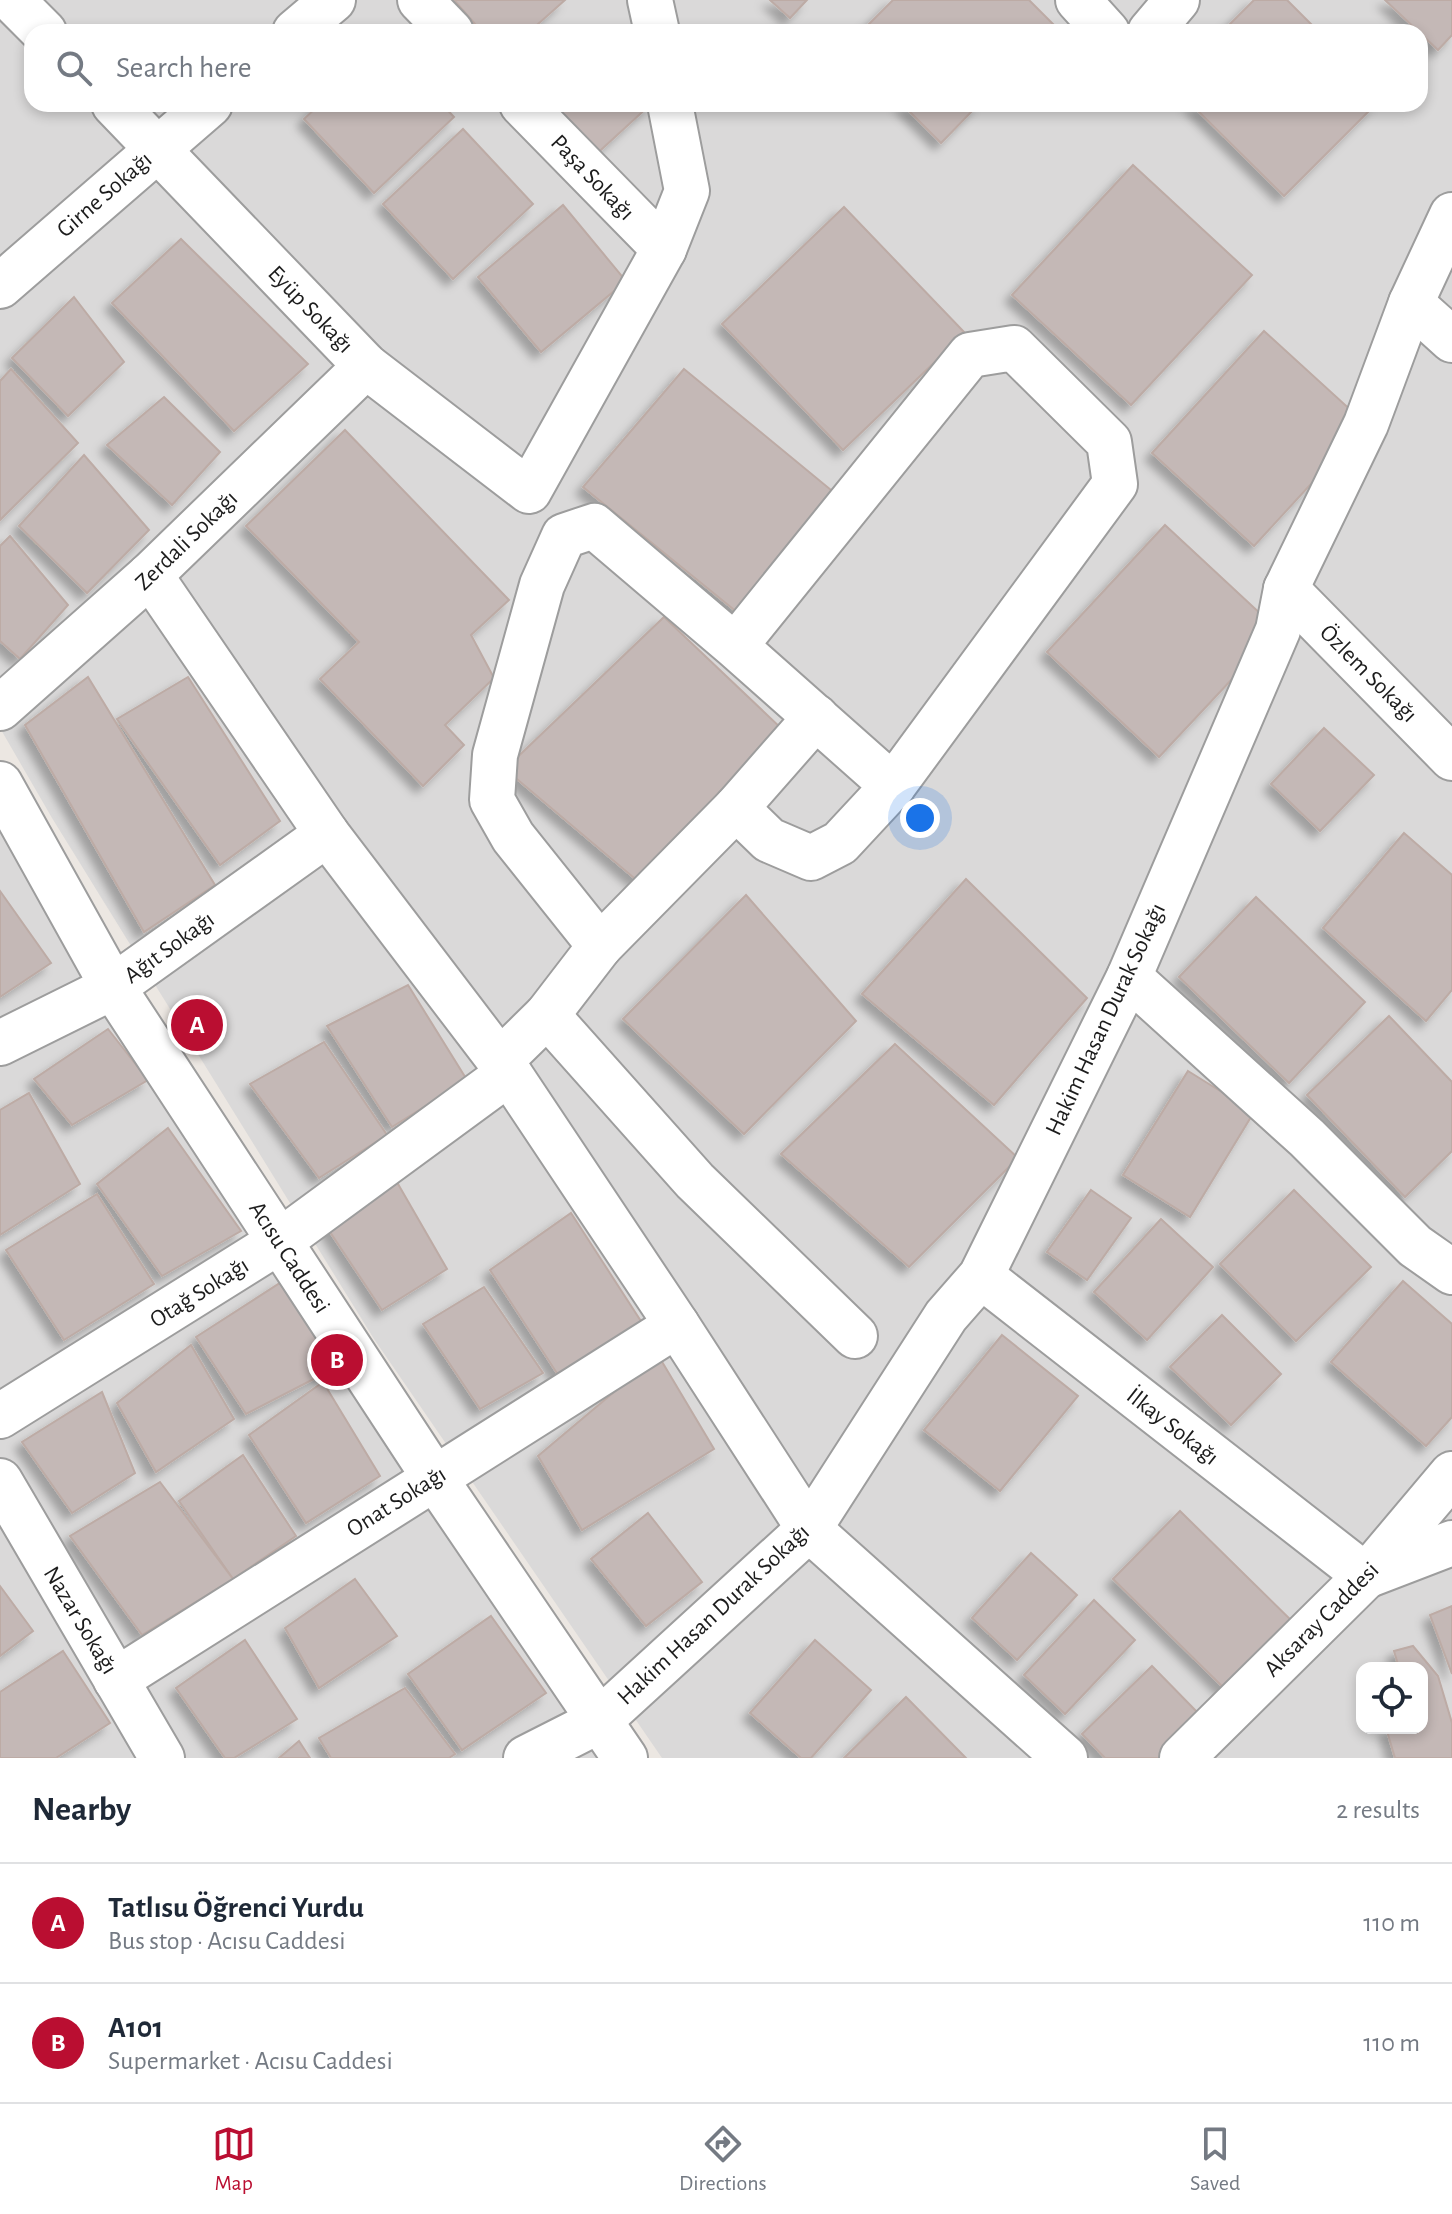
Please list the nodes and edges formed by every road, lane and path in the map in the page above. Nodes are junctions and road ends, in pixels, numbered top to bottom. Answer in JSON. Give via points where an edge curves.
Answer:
{"nodes":[{"id":1,"x":12,"y":0,"type":"edge"},
{"id":2,"x":333,"y":0,"type":"edge"},
{"id":3,"x":420,"y":0,"type":"edge"},
{"id":4,"x":650,"y":0,"type":"edge"},
{"id":5,"x":1078,"y":0,"type":"edge"},
{"id":6,"x":1177,"y":0,"type":"edge"},
{"id":7,"x":36,"y":24,"type":"edge"},
{"id":8,"x":304,"y":24,"type":"edge"},
{"id":9,"x":443,"y":24,"type":"edge"},
{"id":10,"x":655,"y":24,"type":"edge"},
{"id":11,"x":1100,"y":24,"type":"edge"},
{"id":12,"x":1157,"y":24,"type":"edge"},
{"id":13,"x":122,"y":112,"type":"edge"},
{"id":14,"x":200,"y":112,"type":"edge"},
{"id":15,"x":530,"y":112,"type":"edge"},
{"id":16,"x":672,"y":112,"type":"edge"},
{"id":17,"x":157,"y":148,"type":"junction"},
{"id":18,"x":1452,"y":215,"type":"edge"},
{"id":19,"x":664,"y":249,"type":"junction"},
{"id":20,"x":0,"y":286,"type":"edge"},
{"id":21,"x":1411,"y":303,"type":"junction"},
{"id":22,"x":1452,"y":340,"type":"edge"},
{"id":23,"x":366,"y":366,"type":"junction"},
{"id":24,"x":150,"y":575,"type":"junction"},
{"id":25,"x":1286,"y":589,"type":"junction"},
{"id":26,"x":735,"y":646,"type":"junction"},
{"id":27,"x":0,"y":708,"type":"edge"},
{"id":28,"x":816,"y":717,"type":"junction"},
{"id":29,"x":1452,"y":758,"type":"edge"},
{"id":30,"x":0,"y":784,"type":"edge"},
{"id":31,"x":893,"y":786,"type":"junction"},
{"id":32,"x":736,"y":808,"type":"junction"},
{"id":33,"x":327,"y":834,"type":"junction"},
{"id":34,"x":600,"y":946,"type":"junction"},
{"id":35,"x":1129,"y":977,"type":"junction"},
{"id":36,"x":113,"y":987,"type":"junction"},
{"id":37,"x":547,"y":1015,"type":"junction"},
{"id":38,"x":0,"y":1043,"type":"edge"},
{"id":39,"x":504,"y":1067,"type":"junction"},
{"id":40,"x":280,"y":1241,"type":"junction"},
{"id":41,"x":1452,"y":1272,"type":"edge"},
{"id":42,"x":981,"y":1276,"type":"junction"},
{"id":43,"x":677,"y":1325,"type":"junction"},
{"id":44,"x":855,"y":1336,"type":"dead end"},
{"id":45,"x":0,"y":1416,"type":"edge"},
{"id":46,"x":1452,"y":1474,"type":"edge"},
{"id":47,"x":434,"y":1477,"type":"junction"},
{"id":48,"x":0,"y":1481,"type":"edge"},
{"id":49,"x":809,"y":1529,"type":"junction"},
{"id":50,"x":12,"y":1531,"type":"edge"},
{"id":51,"x":1452,"y":1543,"type":"edge"},
{"id":52,"x":1366,"y":1576,"type":"junction"},
{"id":53,"x":116,"y":1680,"type":"junction"},
{"id":54,"x":599,"y":1721,"type":"junction"},
{"id":55,"x":162,"y":1758,"type":"edge"},
{"id":56,"x":526,"y":1758,"type":"edge"},
{"id":57,"x":625,"y":1758,"type":"edge"},
{"id":58,"x":1065,"y":1758,"type":"edge"},
{"id":59,"x":1182,"y":1758,"type":"edge"}],
"edges":[{"from":1,"to":7,"type":"street"},
{"from":2,"to":8,"type":"street"},
{"from":3,"to":9,"type":"street"},
{"from":4,"to":10,"type":"street"},
{"from":5,"to":11,"type":"street"},
{"from":6,"to":12,"type":"street"},
{"from":13,"to":17,"type":"street","name":"Eyüp Sokağı"},
{"from":14,"to":17,"type":"street","name":"Girne Sokağı"},
{"from":15,"to":19,"type":"street","name":"Paşa Sokağı"},
{"from":16,"to":19,"type":"street","via":[[687,191]]},
{"from":17,"to":20,"type":"street","name":"Girne Sokağı"},
{"from":17,"to":23,"type":"street","name":"Eyüp Sokağı"},
{"from":18,"to":21,"type":"street","name":"Hakim Hasan Durak Sokağı"},
{"from":19,"to":23,"type":"street","name":"Eyüp Sokağı","via":[[529,491]]},
{"from":21,"to":22,"type":"street"},
{"from":21,"to":25,"type":"street","name":"Hakim Hasan Durak Sokağı","via":[[1366,424]]},
{"from":23,"to":24,"type":"street","name":"Zerdali Sokağı"},
{"from":24,"to":27,"type":"street","name":"Zerdali Sokağı"},
{"from":24,"to":33,"type":"street"},
{"from":25,"to":29,"type":"street","name":"Özlem Sokağı"},
{"from":25,"to":35,"type":"street","name":"Hakim Hasan Durak Sokağı","via":[[1278,630]]},
{"from":26,"to":28,"type":"street"},
{"from":26,"to":31,"type":"street","via":[[970,355],[1014,348],[1109,442],[1115,484]]},
{"from":26,"to":34,"type":"street","via":[[594,526],[564,536],[542,585],[495,755],[492,800],[513,837]]},
{"from":28,"to":31,"type":"street"},
{"from":28,"to":32,"type":"street","name":"Otağ Sokağı"},
{"from":30,"to":36,"type":"street","name":"Acısu Caddesi"},
{"from":31,"to":32,"type":"street","via":[[840,843],[811,858],[769,840]]},
{"from":32,"to":34,"type":"street","name":"Otağ Sokağı"},
{"from":33,"to":36,"type":"street","name":"Ağıt Sokağı"},
{"from":33,"to":39,"type":"street"},
{"from":34,"to":37,"type":"street","name":"Otağ Sokağı"},
{"from":35,"to":41,"type":"street","via":[[1307,1138],[1415,1246]]},
{"from":35,"to":42,"type":"street","name":"Hakim Hasan Durak Sokağı"},
{"from":36,"to":38,"type":"street","name":"Ağıt Sokağı"},
{"from":36,"to":40,"type":"street","name":"Acısu Caddesi"},
{"from":37,"to":39,"type":"street","name":"Otağ Sokağı"},
{"from":37,"to":44,"type":"street","via":[[695,1181]]},
{"from":39,"to":40,"type":"street","name":"Otağ Sokağı"},
{"from":39,"to":43,"type":"street"},
{"from":40,"to":45,"type":"street","name":"Otağ Sokağı"},
{"from":40,"to":47,"type":"street","name":"Acısu Caddesi"},
{"from":42,"to":49,"type":"street","name":"Hakim Hasan Durak Sokağı","via":[[946,1316]]},
{"from":42,"to":52,"type":"street","name":"İlkay Sokağı"},
{"from":43,"to":47,"type":"street","name":"Onat Sokağı"},
{"from":43,"to":49,"type":"street"},
{"from":46,"to":52,"type":"street","name":"Aksaray Caddesi"},
{"from":47,"to":53,"type":"street","name":"Onat Sokağı"},
{"from":47,"to":54,"type":"street","name":"Acısu Caddesi"},
{"from":48,"to":50,"type":"street","name":"Nazar Sokağı"},
{"from":49,"to":54,"type":"street","name":"Hakim Hasan Durak Sokağı"},
{"from":49,"to":58,"type":"street"},
{"from":50,"to":53,"type":"street","name":"Nazar Sokağı"},
{"from":51,"to":52,"type":"street"},
{"from":52,"to":59,"type":"street","name":"Aksaray Caddesi"},
{"from":53,"to":55,"type":"street","name":"Nazar Sokağı"},
{"from":54,"to":56,"type":"street","name":"Hakim Hasan Durak Sokağı"},
{"from":54,"to":57,"type":"street","name":"Acısu Caddesi"}]}
